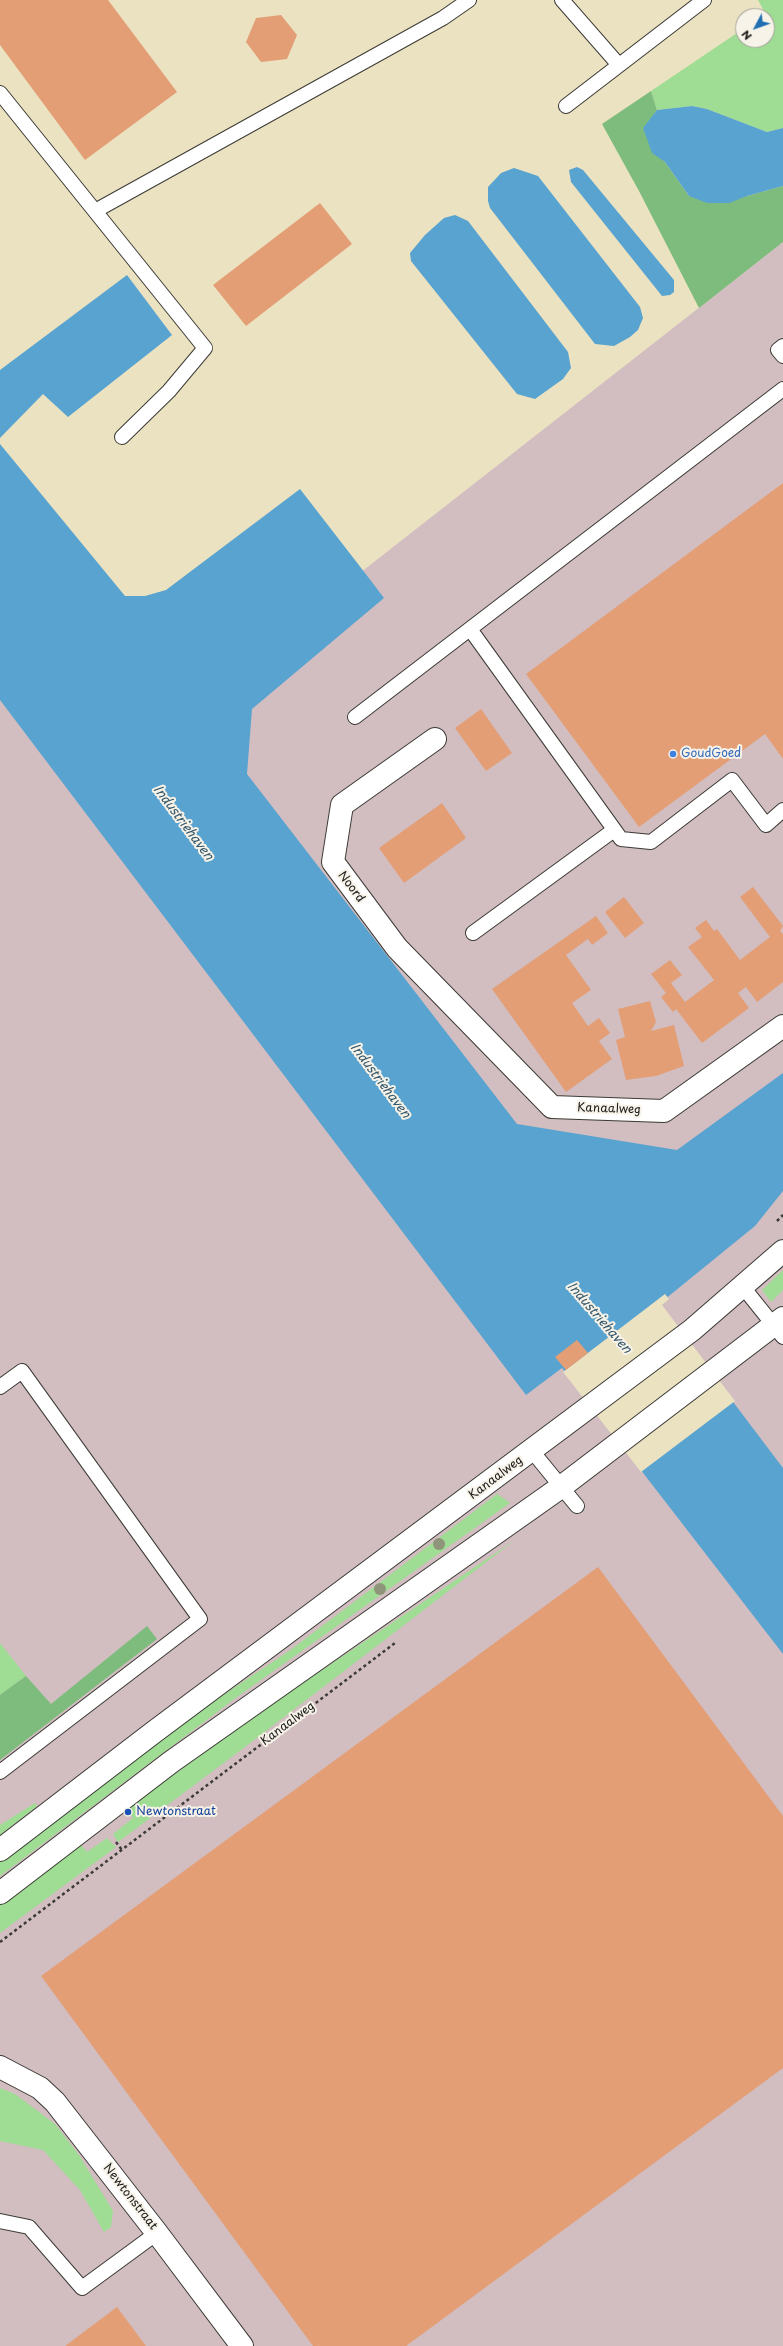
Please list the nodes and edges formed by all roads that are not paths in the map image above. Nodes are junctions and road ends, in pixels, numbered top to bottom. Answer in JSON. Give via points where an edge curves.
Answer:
{"nodes":[{"id":1,"x":469,"y":0,"type":"edge"},
{"id":2,"x":562,"y":0,"type":"edge"},
{"id":3,"x":704,"y":0,"type":"edge"},
{"id":4,"x":618,"y":64,"type":"junction"},
{"id":5,"x":0,"y":93,"type":"edge"},
{"id":6,"x":566,"y":106,"type":"dead end"},
{"id":7,"x":94,"y":211,"type":"junction"},
{"id":8,"x":783,"y":346,"type":"edge"},
{"id":9,"x":783,"y":356,"type":"edge"},
{"id":10,"x":783,"y":389,"type":"edge"},
{"id":11,"x":122,"y":437,"type":"dead end"},
{"id":12,"x":470,"y":629,"type":"junction"},
{"id":13,"x":355,"y":717,"type":"dead end"},
{"id":14,"x":434,"y":739,"type":"dead end"},
{"id":15,"x":783,"y":810,"type":"edge"},
{"id":16,"x":614,"y":830,"type":"junction"},
{"id":17,"x":473,"y":933,"type":"dead end"},
{"id":18,"x":450,"y":1004,"type":"joint"},
{"id":19,"x":783,"y":1026,"type":"edge"},
{"id":20,"x":783,"y":1251,"type":"edge"},
{"id":21,"x":743,"y":1287,"type":"junction"},
{"id":22,"x":780,"y":1327,"type":"edge"},
{"id":23,"x":0,"y":1387,"type":"edge"},
{"id":24,"x":532,"y":1451,"type":"junction"},
{"id":25,"x":561,"y":1487,"type":"junction"},
{"id":26,"x":577,"y":1506,"type":"dead end"},
{"id":27,"x":0,"y":1772,"type":"edge"},
{"id":28,"x":0,"y":1850,"type":"edge"},
{"id":29,"x":0,"y":1893,"type":"edge"},
{"id":30,"x":0,"y":2067,"type":"edge"},
{"id":31,"x":0,"y":2221,"type":"edge"},
{"id":32,"x":157,"y":2233,"type":"junction"},
{"id":33,"x":242,"y":2346,"type":"edge"}],
"edges":[{"from":1,"to":7,"type":"lane","via":[[436,22]]},
{"from":2,"to":4,"type":"lane"},
{"from":3,"to":4,"type":"lane"},
{"from":4,"to":6,"type":"lane"},
{"from":5,"to":7,"type":"lane"},
{"from":7,"to":11,"type":"lane","via":[[205,348],[169,391]]},
{"from":8,"to":9,"type":"lane","via":[[778,350]]},
{"from":10,"to":12,"type":"lane"},
{"from":12,"to":13,"type":"lane"},
{"from":12,"to":16,"type":"lane"},
{"from":14,"to":18,"type":"street","name":"Noord","via":[[342,805],[333,862],[396,948]]},
{"from":15,"to":16,"type":"lane","via":[[766,825],[732,780],[651,842],[621,839]]},
{"from":16,"to":17,"type":"lane"},
{"from":18,"to":19,"type":"street","name":"Kanaalweg","via":[[552,1107],[664,1110]]},
{"from":20,"to":21,"type":"street","name":"Kanaalweg"},
{"from":21,"to":22,"type":"lane"},
{"from":21,"to":24,"type":"street","name":"Kanaalweg","via":[[692,1330]]},
{"from":22,"to":25,"type":"street","via":[[720,1367]]},
{"from":23,"to":27,"type":"lane","via":[[22,1371],[200,1619]]},
{"from":24,"to":25,"type":"lane","name":"Kanaalweg"},
{"from":24,"to":28,"type":"street","name":"Kanaalweg","via":[[160,1727]]},
{"from":25,"to":26,"type":"lane","name":"Kanaalweg"},
{"from":25,"to":29,"type":"street","via":[[171,1762]]},
{"from":30,"to":32,"type":"street","name":"Newtonstraat","via":[[40,2088],[56,2102]]},
{"from":31,"to":32,"type":"lane","via":[[29,2227],[82,2288]]},
{"from":32,"to":33,"type":"street","name":"Newtonstraat"}]}
